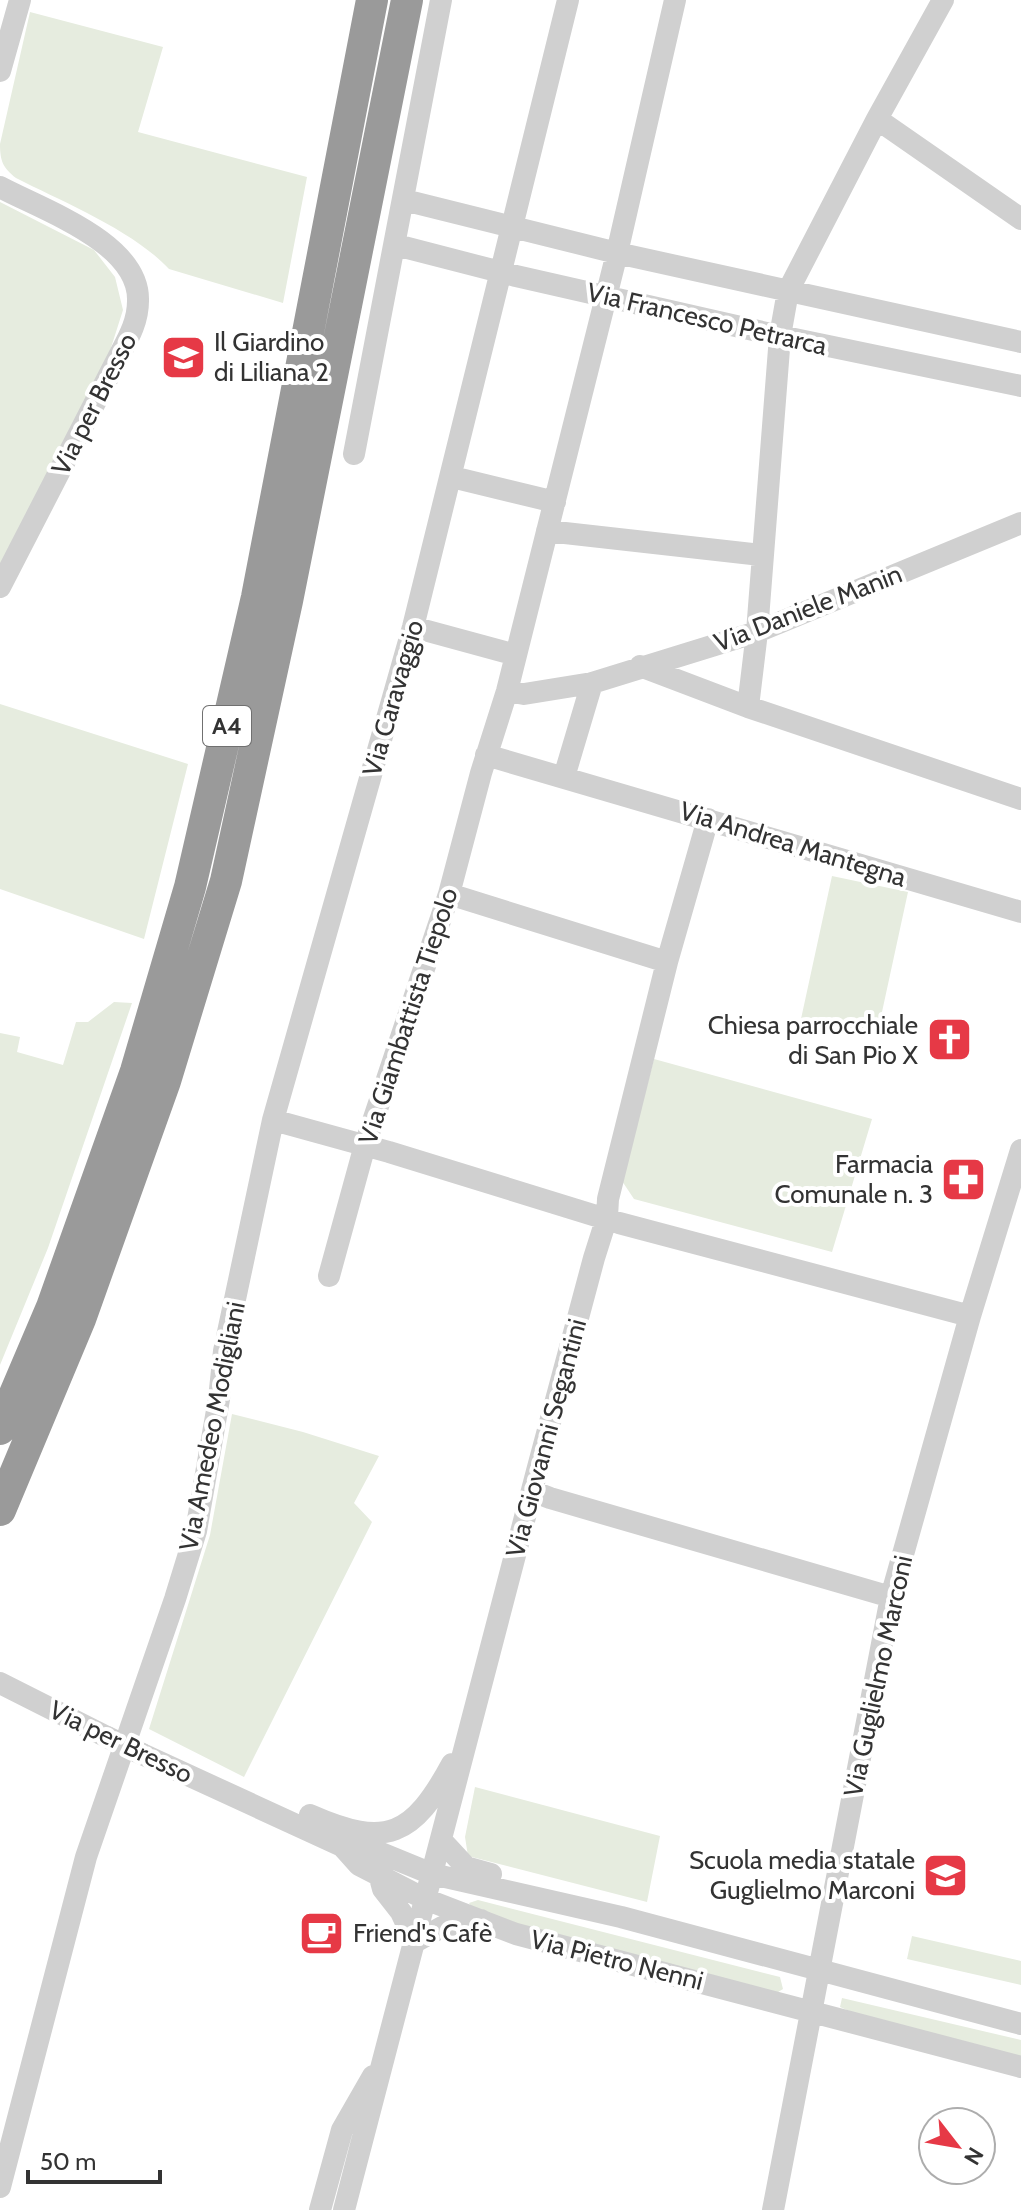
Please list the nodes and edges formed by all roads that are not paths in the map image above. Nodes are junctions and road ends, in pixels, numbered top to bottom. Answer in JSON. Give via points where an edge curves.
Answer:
{"nodes":[{"id":1,"x":20,"y":0,"type":"edge"},
{"id":2,"x":372,"y":0,"type":"edge"},
{"id":3,"x":407,"y":0,"type":"edge"},
{"id":4,"x":441,"y":0,"type":"edge"},
{"id":5,"x":568,"y":0,"type":"edge"},
{"id":6,"x":675,"y":0,"type":"edge"},
{"id":7,"x":943,"y":0,"type":"edge"},
{"id":8,"x":0,"y":71,"type":"edge"},
{"id":9,"x":877,"y":119,"type":"junction"},
{"id":10,"x":0,"y":187,"type":"edge"},
{"id":11,"x":404,"y":200,"type":"junction"},
{"id":12,"x":1021,"y":219,"type":"edge"},
{"id":13,"x":512,"y":229,"type":"junction"},
{"id":14,"x":396,"y":245,"type":"junction"},
{"id":15,"x":617,"y":253,"type":"junction"},
{"id":16,"x":502,"y":272,"type":"junction"},
{"id":17,"x":788,"y":291,"type":"junction"},
{"id":18,"x":606,"y":297,"type":"junction"},
{"id":19,"x":780,"y":336,"type":"junction"},
{"id":20,"x":1021,"y":342,"type":"edge"},
{"id":21,"x":1021,"y":386,"type":"edge"},
{"id":22,"x":354,"y":454,"type":"dead end"},
{"id":23,"x":452,"y":477,"type":"junction"},
{"id":24,"x":555,"y":502,"type":"junction"},
{"id":25,"x":1021,"y":523,"type":"edge"},
{"id":26,"x":547,"y":531,"type":"junction"},
{"id":27,"x":761,"y":555,"type":"junction"},
{"id":28,"x":0,"y":587,"type":"edge"},
{"id":29,"x":413,"y":627,"type":"junction"},
{"id":30,"x":757,"y":632,"type":"junction"},
{"id":31,"x":516,"y":655,"type":"junction"},
{"id":32,"x":640,"y":666,"type":"junction"},
{"id":33,"x":592,"y":683,"type":"junction"},
{"id":34,"x":507,"y":691,"type":"junction"},
{"id":35,"x":748,"y":707,"type":"junction"},
{"id":36,"x":486,"y":755,"type":"junction"},
{"id":37,"x":564,"y":777,"type":"junction"},
{"id":38,"x":1021,"y":799,"type":"edge"},
{"id":39,"x":708,"y":819,"type":"junction"},
{"id":40,"x":449,"y":894,"type":"junction"},
{"id":41,"x":1021,"y":912,"type":"edge"},
{"id":42,"x":667,"y":962,"type":"junction"},
{"id":43,"x":273,"y":1120,"type":"junction"},
{"id":44,"x":365,"y":1145,"type":"junction"},
{"id":45,"x":1021,"y":1150,"type":"edge"},
{"id":46,"x":607,"y":1217,"type":"junction"},
{"id":47,"x":329,"y":1276,"type":"dead end"},
{"id":48,"x":970,"y":1316,"type":"junction"},
{"id":49,"x":0,"y":1429,"type":"edge"},
{"id":50,"x":532,"y":1491,"type":"junction"},
{"id":51,"x":0,"y":1510,"type":"edge"},
{"id":52,"x":891,"y":1597,"type":"junction"},
{"id":53,"x":0,"y":1683,"type":"edge"},
{"id":54,"x":468,"y":1735,"type":"junction"},
{"id":55,"x":243,"y":1800,"type":"junction"},
{"id":56,"x":441,"y":1840,"type":"junction"},
{"id":57,"x":342,"y":1846,"type":"junction"},
{"id":58,"x":379,"y":1874,"type":"junction"},
{"id":59,"x":432,"y":1874,"type":"junction"},
{"id":60,"x":425,"y":1899,"type":"junction"},
{"id":61,"x":564,"y":1904,"type":"junction"},
{"id":62,"x":481,"y":1920,"type":"junction"},
{"id":63,"x":415,"y":1942,"type":"junction"},
{"id":64,"x":820,"y":1970,"type":"junction"},
{"id":65,"x":811,"y":2012,"type":"junction"},
{"id":66,"x":1021,"y":2024,"type":"edge"},
{"id":67,"x":384,"y":2058,"type":"junction"},
{"id":68,"x":1021,"y":2067,"type":"edge"},
{"id":69,"x":0,"y":2187,"type":"edge"},
{"id":70,"x":320,"y":2210,"type":"edge"},
{"id":71,"x":344,"y":2210,"type":"edge"},
{"id":72,"x":773,"y":2210,"type":"edge"}],
"edges":[{"from":1,"to":8,"type":"street"},
{"from":2,"to":49,"type":"highway","number":"A4","via":[[257,597],[190,887],[136,1071],[52,1307]]},
{"from":3,"to":51,"type":"highway","number":"A4","via":[[226,881],[165,1081],[80,1319]]},
{"from":4,"to":11,"type":"street"},
{"from":5,"to":13,"type":"street","name":"Via Caravaggio"},
{"from":6,"to":15,"type":"street","name":"Via Giambattista Tiepolo"},
{"from":7,"to":9,"type":"street"},
{"from":9,"to":12,"type":"street"},
{"from":9,"to":17,"type":"street"},
{"from":10,"to":28,"type":"street","name":"Via per Bresso","via":[[107,245],[131,273],[138,298],[127,341]]},
{"from":11,"to":13,"type":"street","name":"Via Francesco Petrarca"},
{"from":11,"to":14,"type":"street"},
{"from":13,"to":15,"type":"street","name":"Via Francesco Petrarca"},
{"from":13,"to":16,"type":"street","name":"Via Caravaggio"},
{"from":14,"to":16,"type":"street","name":"Via Francesco Petrarca"},
{"from":14,"to":22,"type":"street"},
{"from":15,"to":17,"type":"street","name":"Via Francesco Petrarca"},
{"from":15,"to":18,"type":"street","name":"Via Giambattista Tiepolo"},
{"from":16,"to":18,"type":"street","name":"Via Francesco Petrarca"},
{"from":16,"to":23,"type":"street","name":"Via Caravaggio"},
{"from":17,"to":19,"type":"street"},
{"from":17,"to":20,"type":"street","name":"Via Francesco Petrarca"},
{"from":18,"to":19,"type":"street","name":"Via Francesco Petrarca"},
{"from":18,"to":24,"type":"street","name":"Via Giambattista Tiepolo"},
{"from":19,"to":21,"type":"street","name":"Via Francesco Petrarca"},
{"from":19,"to":27,"type":"street"},
{"from":23,"to":24,"type":"street"},
{"from":23,"to":29,"type":"street","name":"Via Caravaggio"},
{"from":24,"to":26,"type":"street","name":"Via Giambattista Tiepolo"},
{"from":25,"to":30,"type":"street","name":"Via Daniele Manin"},
{"from":26,"to":27,"type":"street"},
{"from":26,"to":31,"type":"street","name":"Via Giambattista Tiepolo"},
{"from":27,"to":30,"type":"street"},
{"from":29,"to":31,"type":"street"},
{"from":29,"to":43,"type":"street","name":"Via Caravaggio"},
{"from":30,"to":32,"type":"street","name":"Via Daniele Manin"},
{"from":30,"to":35,"type":"street"},
{"from":31,"to":34,"type":"street","name":"Via Giambattista Tiepolo"},
{"from":32,"to":33,"type":"street","name":"Via Daniele Manin"},
{"from":32,"to":35,"type":"street"},
{"from":33,"to":34,"type":"street","name":"Via Daniele Manin","via":[[524,694]]},
{"from":33,"to":37,"type":"street"},
{"from":34,"to":36,"type":"street","name":"Via Giambattista Tiepolo"},
{"from":35,"to":38,"type":"street"},
{"from":36,"to":37,"type":"street","name":"Via Andrea Mantegna"},
{"from":36,"to":40,"type":"street","name":"Via Giambattista Tiepolo"},
{"from":37,"to":39,"type":"street","name":"Via Andrea Mantegna"},
{"from":39,"to":41,"type":"street","name":"Via Andrea Mantegna"},
{"from":39,"to":42,"type":"street","name":"Via Giovanni Segantini"},
{"from":40,"to":42,"type":"street"},
{"from":40,"to":44,"type":"street","name":"Via Giambattista Tiepolo"},
{"from":42,"to":46,"type":"street","name":"Via Giovanni Segantini"},
{"from":43,"to":44,"type":"street"},
{"from":43,"to":69,"type":"street","name":"Via Amedeo Modigliani","via":[[224,1351],[196,1531],[86,1857]]},
{"from":44,"to":46,"type":"street"},
{"from":44,"to":47,"type":"street","name":"Via Giambattista Tiepolo"},
{"from":45,"to":48,"type":"street","name":"Via Guglielmo Marconi"},
{"from":46,"to":48,"type":"street"},
{"from":46,"to":50,"type":"street","name":"Via Giovanni Segantini"},
{"from":48,"to":52,"type":"street","name":"Via Guglielmo Marconi"},
{"from":50,"to":52,"type":"street"},
{"from":50,"to":54,"type":"street","name":"Via Giovanni Segantini"},
{"from":52,"to":64,"type":"street","name":"Via Guglielmo Marconi"},
{"from":53,"to":55,"type":"street","name":"Via per Bresso","bridge":true},
{"from":54,"to":55,"type":"street","name":"Via per Bresso","via":[[424,1809],[405,1827],[378,1833],[340,1828],[283,1804]]},
{"from":54,"to":56,"type":"street","name":"Via Giovanni Segantini"},
{"from":55,"to":57,"type":"street","name":"Via per Bresso"},
{"from":56,"to":59,"type":"street","name":"Via Giovanni Segantini"},
{"from":56,"to":61,"type":"street","via":[[466,1867],[551,1892]]},
{"from":57,"to":58,"type":"street","name":"Via per Bresso","via":[[359,1865]]},
{"from":57,"to":59,"type":"street","name":"Via per Bresso","via":[[371,1849]]},
{"from":58,"to":60,"type":"street","name":"Via per Bresso"},
{"from":58,"to":63,"type":"street","name":"Via per Bresso"},
{"from":59,"to":60,"type":"street","name":"Via Giovanni Segantini"},
{"from":59,"to":61,"type":"street","name":"Via Pietro Nenni"},
{"from":60,"to":62,"type":"street","name":"Via Pietro Nenni"},
{"from":60,"to":63,"type":"street","name":"Via Giovanni Segantini"},
{"from":61,"to":64,"type":"street","name":"Via Pietro Nenni"},
{"from":62,"to":63,"type":"street","via":[[442,1927]]},
{"from":62,"to":65,"type":"street","name":"Via Pietro Nenni","via":[[516,1934]]},
{"from":63,"to":67,"type":"street","name":"Via Giovanni Segantini"},
{"from":64,"to":65,"type":"street","name":"Via Guglielmo Marconi"},
{"from":64,"to":66,"type":"street","name":"Via Pietro Nenni"},
{"from":65,"to":68,"type":"street","name":"Via Pietro Nenni"},
{"from":65,"to":72,"type":"street","name":"Via Guglielmo Marconi"},
{"from":67,"to":70,"type":"street","name":"Via Giovanni Segantini","via":[[342,2130]]},
{"from":67,"to":71,"type":"street","name":"Via Giovanni Segantini"}]}
